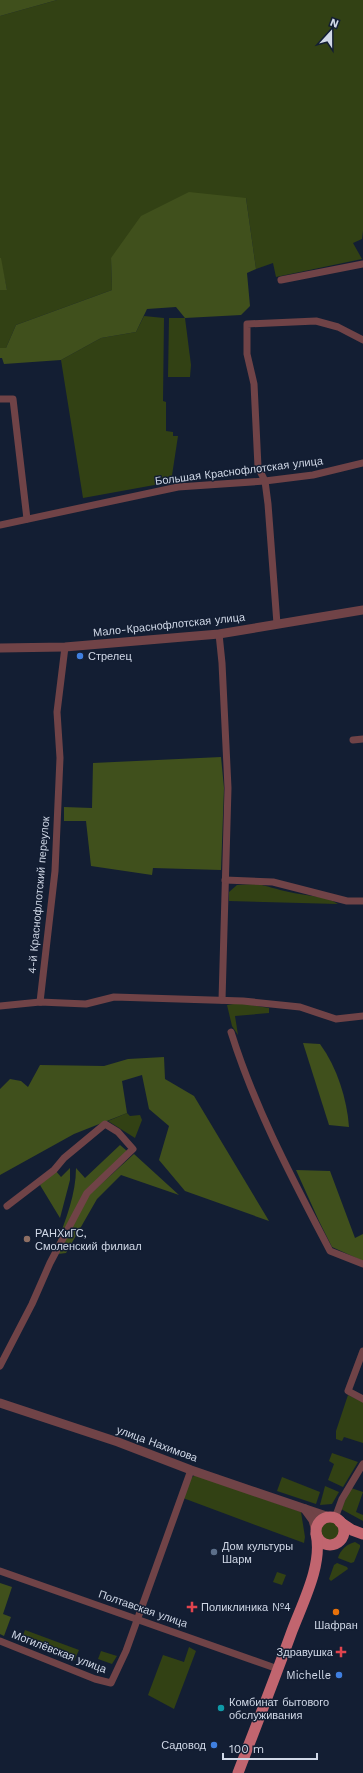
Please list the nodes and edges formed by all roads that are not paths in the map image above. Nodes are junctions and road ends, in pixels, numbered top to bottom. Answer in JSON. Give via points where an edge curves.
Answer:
{"nodes":[{"id":1,"x":363,"y":264,"type":"edge"},
{"id":2,"x":282,"y":280,"type":"dead end"},
{"id":3,"x":363,"y":340,"type":"edge"},
{"id":4,"x":0,"y":399,"type":"edge"},
{"id":5,"x":363,"y":463,"type":"edge"},
{"id":6,"x":265,"y":481,"type":"junction"},
{"id":7,"x":26,"y":519,"type":"junction"},
{"id":8,"x":0,"y":525,"type":"edge"},
{"id":9,"x":363,"y":610,"type":"edge"},
{"id":10,"x":277,"y":624,"type":"junction"},
{"id":11,"x":219,"y":634,"type":"junction"},
{"id":12,"x":65,"y":647,"type":"junction"},
{"id":13,"x":0,"y":648,"type":"edge"},
{"id":14,"x":363,"y":739,"type":"edge"},
{"id":15,"x":353,"y":740,"type":"dead end"},
{"id":16,"x":225,"y":880,"type":"junction"},
{"id":17,"x":363,"y":901,"type":"edge"},
{"id":18,"x":222,"y":1000,"type":"junction"},
{"id":19,"x":40,"y":1002,"type":"junction"},
{"id":20,"x":0,"y":1006,"type":"edge"},
{"id":21,"x":363,"y":1016,"type":"edge"},
{"id":22,"x":231,"y":1032,"type":"dead end"},
{"id":23,"x":7,"y":1206,"type":"dead end"},
{"id":24,"x":363,"y":1264,"type":"edge"},
{"id":25,"x":363,"y":1351,"type":"edge"},
{"id":26,"x":0,"y":1366,"type":"edge"},
{"id":27,"x":363,"y":1399,"type":"edge"},
{"id":28,"x":0,"y":1403,"type":"edge"},
{"id":29,"x":363,"y":1464,"type":"edge"},
{"id":30,"x":191,"y":1470,"type":"junction"},
{"id":31,"x":305,"y":1509,"type":"junction"},
{"id":32,"x":334,"y":1519,"type":"junction"},
{"id":33,"x":316,"y":1533,"type":"junction"},
{"id":34,"x":363,"y":1535,"type":"edge"},
{"id":35,"x":338,"y":1543,"type":"junction"},
{"id":36,"x":0,"y":1571,"type":"edge"},
{"id":37,"x":313,"y":1574,"type":"junction"},
{"id":38,"x":138,"y":1619,"type":"junction"},
{"id":39,"x":0,"y":1641,"type":"edge"},
{"id":40,"x":278,"y":1669,"type":"junction"},
{"id":41,"x":238,"y":1773,"type":"edge"}],
"edges":[{"from":1,"to":2,"type":"street"},
{"from":3,"to":6,"type":"street","via":[[338,327],[316,321],[248,324],[247,354],[254,384],[258,467]]},
{"from":4,"to":7,"type":"street","via":[[13,399]]},
{"from":5,"to":6,"type":"street","name":"Большая Краснофлотская улица","via":[[313,475]]},
{"from":6,"to":7,"type":"street","name":"Большая Краснофлотская улица","via":[[178,487]]},
{"from":6,"to":10,"type":"street"},
{"from":7,"to":8,"type":"street","name":"Большая Краснофлотская улица"},
{"from":9,"to":10,"type":"street","name":"Мало-Краснофлотская улица"},
{"from":10,"to":11,"type":"street","name":"Мало-Краснофлотская улица"},
{"from":11,"to":12,"type":"street","name":"Мало-Краснофлотская улица"},
{"from":11,"to":16,"type":"street","via":[[228,788]]},
{"from":12,"to":13,"type":"street","name":"Мало-Краснофлотская улица"},
{"from":12,"to":19,"type":"street","name":"4-й Краснофлотский переулок","via":[[57,712],[60,758],[55,870]]},
{"from":14,"to":15,"type":"street"},
{"from":16,"to":17,"type":"street","via":[[273,882],[347,901]]},
{"from":16,"to":18,"type":"street"},
{"from":18,"to":19,"type":"street","via":[[114,996],[86,1004]]},
{"from":18,"to":21,"type":"street","via":[[300,1007],[336,1019]]},
{"from":19,"to":20,"type":"street"},
{"from":22,"to":24,"type":"street","via":[[279,1153],[330,1251]]},
{"from":23,"to":26,"type":"street","via":[[54,1170],[64,1158],[105,1124],[118,1132],[133,1149],[87,1193]]},
{"from":25,"to":27,"type":"street","via":[[348,1391]]},
{"from":28,"to":30,"type":"street","name":"улица Нахимова","via":[[118,1442]]},
{"from":29,"to":32,"type":"street","via":[[342,1499]]},
{"from":30,"to":31,"type":"street","name":"улица Нахимова"},
{"from":30,"to":38,"type":"street"},
{"from":31,"to":32,"type":"street","name":"улица Нахимова"},
{"from":31,"to":33,"type":"street","via":[[313,1520]]},
{"from":32,"to":33,"type":"main road","via":[[321,1520]]},
{"from":32,"to":34,"type":"main road"},
{"from":32,"to":35,"type":"main road","via":[[344,1528]]},
{"from":33,"to":35,"type":"main road","via":[[322,1543]]},
{"from":33,"to":37,"type":"main road","via":[[318,1550]]},
{"from":34,"to":35,"type":"main road","via":[[350,1535]]},
{"from":35,"to":37,"type":"main road","via":[[325,1553]]},
{"from":36,"to":38,"type":"street","name":"Полтавская улица"},
{"from":37,"to":40,"type":"main road"},
{"from":38,"to":39,"type":"street","name":"Могилёвская улица","via":[[111,1683]]},
{"from":38,"to":40,"type":"street","name":"Полтавская улица"},
{"from":40,"to":41,"type":"main road"}]}
